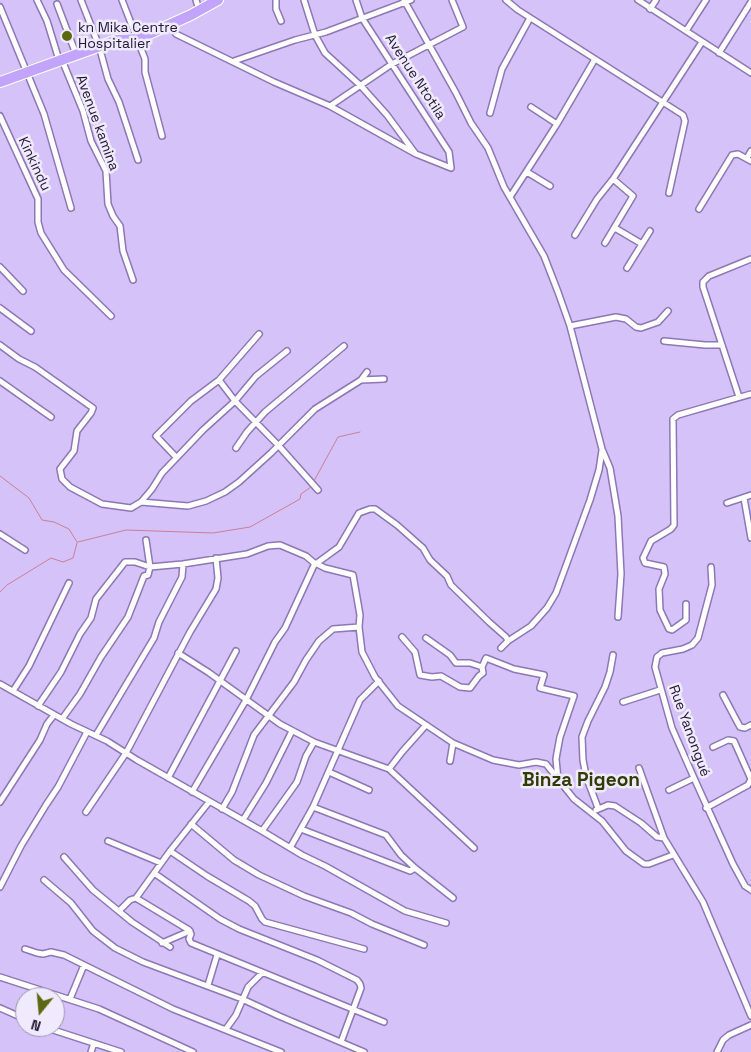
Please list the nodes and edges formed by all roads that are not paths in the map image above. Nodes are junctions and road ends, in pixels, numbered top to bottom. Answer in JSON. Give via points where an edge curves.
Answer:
{"nodes":[{"id":1,"x":38,"y":0,"type":"edge"},
{"id":2,"x":81,"y":0,"type":"edge"},
{"id":3,"x":122,"y":0,"type":"edge"},
{"id":4,"x":218,"y":0,"type":"edge"},
{"id":5,"x":276,"y":0,"type":"edge"},
{"id":6,"x":304,"y":0,"type":"edge"},
{"id":7,"x":356,"y":0,"type":"edge"},
{"id":8,"x":452,"y":0,"type":"edge"},
{"id":9,"x":506,"y":0,"type":"edge"},
{"id":10,"x":638,"y":0,"type":"edge"},
{"id":11,"x":656,"y":0,"type":"edge"},
{"id":12,"x":706,"y":0,"type":"edge"},
{"id":13,"x":407,"y":1,"type":"edge"},
{"id":14,"x":751,"y":2,"type":"edge"},
{"id":15,"x":57,"y":4,"type":"dead end"},
{"id":16,"x":198,"y":5,"type":"edge"},
{"id":17,"x":0,"y":8,"type":"edge"},
{"id":18,"x":650,"y":8,"type":"junction"},
{"id":19,"x":362,"y":18,"type":"junction"},
{"id":20,"x":530,"y":18,"type":"junction"},
{"id":21,"x":281,"y":21,"type":"dead end"},
{"id":22,"x":172,"y":23,"type":"junction"},
{"id":23,"x":686,"y":31,"type":"junction"},
{"id":24,"x":315,"y":35,"type":"junction"},
{"id":25,"x":138,"y":39,"type":"junction"},
{"id":26,"x":702,"y":42,"type":"junction"},
{"id":27,"x":429,"y":45,"type":"junction"},
{"id":28,"x":99,"y":46,"type":"junction"},
{"id":29,"x":719,"y":53,"type":"junction"},
{"id":30,"x":76,"y":54,"type":"junction"},
{"id":31,"x":595,"y":59,"type":"junction"},
{"id":32,"x":60,"y":60,"type":"junction"},
{"id":33,"x":234,"y":61,"type":"junction"},
{"id":34,"x":392,"y":64,"type":"junction"},
{"id":35,"x":26,"y":73,"type":"junction"},
{"id":36,"x":751,"y":74,"type":"edge"},
{"id":37,"x":0,"y":82,"type":"edge"},
{"id":38,"x":362,"y":86,"type":"junction"},
{"id":39,"x":663,"y":102,"type":"junction"},
{"id":40,"x":330,"y":106,"type":"junction"},
{"id":41,"x":531,"y":108,"type":"dead end"},
{"id":42,"x":490,"y":113,"type":"dead end"},
{"id":43,"x":0,"y":116,"type":"edge"},
{"id":44,"x":557,"y":124,"type":"junction"},
{"id":45,"x":162,"y":136,"type":"dead end"},
{"id":46,"x":751,"y":151,"type":"edge"},
{"id":47,"x":416,"y":154,"type":"junction"},
{"id":48,"x":749,"y":159,"type":"edge"},
{"id":49,"x":138,"y":160,"type":"dead end"},
{"id":50,"x":527,"y":172,"type":"junction"},
{"id":51,"x":613,"y":179,"type":"junction"},
{"id":52,"x":550,"y":186,"type":"dead end"},
{"id":53,"x":669,"y":193,"type":"dead end"},
{"id":54,"x":510,"y":197,"type":"junction"},
{"id":55,"x":71,"y":208,"type":"dead end"},
{"id":56,"x":699,"y":209,"type":"dead end"},
{"id":57,"x":615,"y":228,"type":"junction"},
{"id":58,"x":650,"y":231,"type":"dead end"},
{"id":59,"x":575,"y":235,"type":"dead end"},
{"id":60,"x":605,"y":243,"type":"dead end"},
{"id":61,"x":642,"y":244,"type":"junction"},
{"id":62,"x":751,"y":259,"type":"edge"},
{"id":63,"x":0,"y":267,"type":"edge"},
{"id":64,"x":627,"y":268,"type":"dead end"},
{"id":65,"x":133,"y":280,"type":"dead end"},
{"id":66,"x":23,"y":291,"type":"dead end"},
{"id":67,"x":0,"y":308,"type":"edge"},
{"id":68,"x":668,"y":310,"type":"dead end"},
{"id":69,"x":111,"y":316,"type":"dead end"},
{"id":70,"x":570,"y":326,"type":"junction"},
{"id":71,"x":31,"y":331,"type":"dead end"},
{"id":72,"x":259,"y":334,"type":"dead end"},
{"id":73,"x":664,"y":341,"type":"dead end"},
{"id":74,"x":0,"y":345,"type":"edge"},
{"id":75,"x":722,"y":345,"type":"junction"},
{"id":76,"x":344,"y":346,"type":"dead end"},
{"id":77,"x":286,"y":351,"type":"dead end"},
{"id":78,"x":367,"y":372,"type":"dead end"},
{"id":79,"x":384,"y":379,"type":"dead end"},
{"id":80,"x":219,"y":380,"type":"junction"},
{"id":81,"x":361,"y":380,"type":"junction"},
{"id":82,"x":0,"y":381,"type":"edge"},
{"id":83,"x":751,"y":394,"type":"edge"},
{"id":84,"x":739,"y":397,"type":"junction"},
{"id":85,"x":235,"y":400,"type":"junction"},
{"id":86,"x":51,"y":417,"type":"dead end"},
{"id":87,"x":256,"y":422,"type":"junction"},
{"id":88,"x":278,"y":445,"type":"junction"},
{"id":89,"x":236,"y":448,"type":"dead end"},
{"id":90,"x":602,"y":449,"type":"junction"},
{"id":91,"x":176,"y":457,"type":"junction"},
{"id":92,"x":318,"y":490,"type":"dead end"},
{"id":93,"x":751,"y":495,"type":"edge"},
{"id":94,"x":744,"y":498,"type":"junction"},
{"id":95,"x":141,"y":502,"type":"junction"},
{"id":96,"x":727,"y":503,"type":"dead end"},
{"id":97,"x":0,"y":534,"type":"edge"},
{"id":98,"x":751,"y":538,"type":"edge"},
{"id":99,"x":146,"y":540,"type":"dead end"},
{"id":100,"x":25,"y":550,"type":"dead end"},
{"id":101,"x":216,"y":558,"type":"junction"},
{"id":102,"x":316,"y":563,"type":"junction"},
{"id":103,"x":183,"y":564,"type":"junction"},
{"id":104,"x":150,"y":567,"type":"junction"},
{"id":105,"x":711,"y":567,"type":"dead end"},
{"id":106,"x":69,"y":583,"type":"dead end"},
{"id":107,"x":686,"y":604,"type":"dead end"},
{"id":108,"x":618,"y":617,"type":"dead end"},
{"id":109,"x":359,"y":627,"type":"junction"},
{"id":110,"x":402,"y":637,"type":"dead end"},
{"id":111,"x":426,"y":638,"type":"dead end"},
{"id":112,"x":508,"y":641,"type":"junction"},
{"id":113,"x":501,"y":648,"type":"dead end"},
{"id":114,"x":236,"y":651,"type":"dead end"},
{"id":115,"x":178,"y":653,"type":"junction"},
{"id":116,"x":612,"y":656,"type":"dead end"},
{"id":117,"x":482,"y":666,"type":"junction"},
{"id":118,"x":220,"y":681,"type":"junction"},
{"id":119,"x":379,"y":681,"type":"junction"},
{"id":120,"x":0,"y":684,"type":"edge"},
{"id":121,"x":660,"y":690,"type":"junction"},
{"id":122,"x":13,"y":691,"type":"junction"},
{"id":123,"x":723,"y":695,"type":"dead end"},
{"id":124,"x":246,"y":700,"type":"junction"},
{"id":125,"x":623,"y":702,"type":"dead end"},
{"id":126,"x":38,"y":706,"type":"junction"},
{"id":127,"x":54,"y":715,"type":"junction"},
{"id":128,"x":269,"y":716,"type":"junction"},
{"id":129,"x":62,"y":719,"type":"junction"},
{"id":130,"x":426,"y":725,"type":"junction"},
{"id":131,"x":751,"y":725,"type":"edge"},
{"id":132,"x":292,"y":731,"type":"junction"},
{"id":133,"x":87,"y":732,"type":"junction"},
{"id":134,"x":96,"y":735,"type":"junction"},
{"id":135,"x":314,"y":742,"type":"junction"},
{"id":136,"x":453,"y":742,"type":"junction"},
{"id":137,"x":713,"y":748,"type":"dead end"},
{"id":138,"x":338,"y":751,"type":"junction"},
{"id":139,"x":126,"y":753,"type":"junction"},
{"id":140,"x":450,"y":761,"type":"dead end"},
{"id":141,"x":639,"y":768,"type":"dead end"},
{"id":142,"x":389,"y":769,"type":"junction"},
{"id":143,"x":329,"y":772,"type":"junction"},
{"id":144,"x":168,"y":778,"type":"junction"},
{"id":145,"x":694,"y":778,"type":"junction"},
{"id":146,"x":558,"y":780,"type":"junction"},
{"id":147,"x":369,"y":790,"type":"dead end"},
{"id":148,"x":669,"y":790,"type":"dead end"},
{"id":149,"x":192,"y":792,"type":"junction"},
{"id":150,"x":0,"y":802,"type":"edge"},
{"id":151,"x":209,"y":802,"type":"junction"},
{"id":152,"x":313,"y":808,"type":"junction"},
{"id":153,"x":598,"y":808,"type":"junction"},
{"id":154,"x":706,"y":808,"type":"junction"},
{"id":155,"x":222,"y":809,"type":"junction"},
{"id":156,"x":86,"y":812,"type":"dead end"},
{"id":157,"x":594,"y":815,"type":"junction"},
{"id":158,"x":243,"y":820,"type":"junction"},
{"id":159,"x":190,"y":824,"type":"junction"},
{"id":160,"x":301,"y":828,"type":"junction"},
{"id":161,"x":262,"y":831,"type":"junction"},
{"id":162,"x":664,"y":838,"type":"junction"},
{"id":163,"x":108,"y":841,"type":"dead end"},
{"id":164,"x":290,"y":848,"type":"junction"},
{"id":165,"x":474,"y":848,"type":"dead end"},
{"id":166,"x":170,"y":851,"type":"junction"},
{"id":167,"x":673,"y":855,"type":"junction"},
{"id":168,"x":64,"y":857,"type":"dead end"},
{"id":169,"x":161,"y":863,"type":"junction"},
{"id":170,"x":415,"y":868,"type":"junction"},
{"id":171,"x":154,"y":873,"type":"junction"},
{"id":172,"x":44,"y":880,"type":"dead end"},
{"id":173,"x":0,"y":886,"type":"edge"},
{"id":174,"x":751,"y":890,"type":"edge"},
{"id":175,"x":136,"y":898,"type":"junction"},
{"id":176,"x":453,"y":898,"type":"dead end"},
{"id":177,"x":119,"y":911,"type":"junction"},
{"id":178,"x":446,"y":923,"type":"dead end"},
{"id":179,"x":190,"y":932,"type":"junction"},
{"id":180,"x":162,"y":942,"type":"junction"},
{"id":181,"x":424,"y":945,"type":"dead end"},
{"id":182,"x":170,"y":947,"type":"dead end"},
{"id":183,"x":25,"y":949,"type":"dead end"},
{"id":184,"x":364,"y":949,"type":"dead end"},
{"id":185,"x":217,"y":955,"type":"junction"},
{"id":186,"x":84,"y":965,"type":"junction"},
{"id":187,"x":262,"y":973,"type":"junction"},
{"id":188,"x":0,"y":977,"type":"edge"},
{"id":189,"x":208,"y":985,"type":"junction"},
{"id":190,"x":70,"y":999,"type":"junction"},
{"id":191,"x":242,"y":999,"type":"junction"},
{"id":192,"x":0,"y":1008,"type":"edge"},
{"id":193,"x":353,"y":1009,"type":"junction"},
{"id":194,"x":15,"y":1015,"type":"edge"},
{"id":195,"x":751,"y":1016,"type":"edge"},
{"id":196,"x":384,"y":1022,"type":"dead end"},
{"id":197,"x":751,"y":1025,"type":"edge"},
{"id":198,"x":226,"y":1029,"type":"junction"},
{"id":199,"x":65,"y":1034,"type":"edge"},
{"id":200,"x":341,"y":1042,"type":"junction"},
{"id":201,"x":94,"y":1043,"type":"junction"},
{"id":202,"x":264,"y":1045,"type":"junction"},
{"id":203,"x":186,"y":1051,"type":"edge"},
{"id":204,"x":92,"y":1052,"type":"edge"},
{"id":205,"x":121,"y":1052,"type":"edge"},
{"id":206,"x":193,"y":1052,"type":"edge"},
{"id":207,"x":260,"y":1052,"type":"edge"},
{"id":208,"x":281,"y":1052,"type":"edge"},
{"id":209,"x":364,"y":1052,"type":"edge"},
{"id":210,"x":718,"y":1052,"type":"edge"}],
"edges":[{"from":1,"to":32,"type":"street","name":"Avenue kamina"},
{"from":2,"to":28,"type":"street"},
{"from":3,"to":25,"type":"street"},
{"from":4,"to":16,"type":"highway"},
{"from":5,"to":21,"type":"street"},
{"from":6,"to":24,"type":"street"},
{"from":7,"to":19,"type":"street","name":"Avenue Ntotila"},
{"from":8,"to":27,"type":"street","via":[[463,27]]},
{"from":9,"to":20,"type":"street"},
{"from":10,"to":18,"type":"street"},
{"from":11,"to":18,"type":"street"},
{"from":12,"to":23,"type":"street"},
{"from":13,"to":19,"type":"street"},
{"from":13,"to":27,"type":"street"},
{"from":14,"to":29,"type":"street"},
{"from":15,"to":30,"type":"street"},
{"from":16,"to":22,"type":"highway"},
{"from":17,"to":35,"type":"street"},
{"from":18,"to":23,"type":"street"},
{"from":19,"to":24,"type":"street"},
{"from":19,"to":34,"type":"street","name":"Avenue Ntotila"},
{"from":20,"to":31,"type":"street"},
{"from":20,"to":42,"type":"street","via":[[502,69]]},
{"from":22,"to":25,"type":"highway"},
{"from":22,"to":33,"type":"street","via":[[176,34]]},
{"from":23,"to":26,"type":"street"},
{"from":24,"to":33,"type":"street"},
{"from":24,"to":38,"type":"street","via":[[324,52]]},
{"from":25,"to":28,"type":"highway","via":[[118,40]]},
{"from":25,"to":45,"type":"street"},
{"from":26,"to":29,"type":"street"},
{"from":26,"to":39,"type":"street"},
{"from":27,"to":34,"type":"street"},
{"from":27,"to":54,"type":"street","via":[[470,123],[488,148]]},
{"from":28,"to":30,"type":"highway"},
{"from":28,"to":49,"type":"street"},
{"from":29,"to":36,"type":"street"},
{"from":30,"to":32,"type":"highway"},
{"from":31,"to":39,"type":"street"},
{"from":31,"to":44,"type":"street"},
{"from":32,"to":35,"type":"highway"},
{"from":32,"to":65,"type":"street","name":"Avenue kamina","via":[[106,171],[108,204],[120,226],[123,251]]},
{"from":33,"to":40,"type":"street"},
{"from":34,"to":38,"type":"street"},
{"from":34,"to":47,"type":"street","name":"Avenue Ntotila","via":[[449,152],[451,168]]},
{"from":35,"to":37,"type":"highway"},
{"from":35,"to":55,"type":"street","via":[[44,114]]},
{"from":38,"to":40,"type":"street"},
{"from":38,"to":47,"type":"street"},
{"from":39,"to":51,"type":"street"},
{"from":39,"to":53,"type":"street","via":[[685,118]]},
{"from":40,"to":47,"type":"street"},
{"from":41,"to":44,"type":"street"},
{"from":43,"to":69,"type":"street","name":"Kinkindu","via":[[38,199],[41,232],[64,270]]},
{"from":44,"to":50,"type":"street"},
{"from":46,"to":48,"type":"street"},
{"from":48,"to":56,"type":"street","via":[[738,154],[732,156]]},
{"from":50,"to":52,"type":"street"},
{"from":50,"to":54,"type":"street"},
{"from":51,"to":57,"type":"street","via":[[634,196]]},
{"from":51,"to":59,"type":"street"},
{"from":54,"to":70,"type":"street","via":[[552,273]]},
{"from":57,"to":60,"type":"street"},
{"from":57,"to":61,"type":"street"},
{"from":58,"to":61,"type":"street"},
{"from":61,"to":64,"type":"street"},
{"from":62,"to":75,"type":"street","via":[[709,276],[703,282]]},
{"from":63,"to":66,"type":"street"},
{"from":67,"to":71,"type":"street"},
{"from":68,"to":70,"type":"street","via":[[658,322],[641,328],[616,317]]},
{"from":70,"to":90,"type":"street"},
{"from":72,"to":80,"type":"street"},
{"from":73,"to":75,"type":"street"},
{"from":74,"to":95,"type":"street","via":[[93,408],[77,431],[74,451],[60,469],[64,482],[102,504],[131,508]]},
{"from":75,"to":84,"type":"street"},
{"from":76,"to":87,"type":"street"},
{"from":77,"to":85,"type":"street","via":[[256,376]]},
{"from":78,"to":81,"type":"street"},
{"from":79,"to":81,"type":"street"},
{"from":80,"to":85,"type":"street"},
{"from":80,"to":91,"type":"street","via":[[156,436]]},
{"from":81,"to":88,"type":"street","via":[[314,409]]},
{"from":82,"to":86,"type":"street"},
{"from":83,"to":84,"type":"street"},
{"from":84,"to":107,"type":"street","via":[[678,415],[673,420],[674,525],[651,541],[643,558],[645,563],[664,567],[665,574],[659,589],[660,610],[669,629],[686,620]]},
{"from":85,"to":87,"type":"street"},
{"from":85,"to":91,"type":"street"},
{"from":87,"to":88,"type":"street"},
{"from":87,"to":89,"type":"street"},
{"from":88,"to":92,"type":"street"},
{"from":88,"to":95,"type":"street","via":[[239,482],[206,501],[188,506]]},
{"from":90,"to":108,"type":"street","via":[[610,468],[618,516],[621,574]]},
{"from":90,"to":112,"type":"street","via":[[590,500],[556,593],[531,626]]},
{"from":91,"to":95,"type":"street"},
{"from":93,"to":94,"type":"street"},
{"from":94,"to":96,"type":"street"},
{"from":94,"to":98,"type":"street"},
{"from":97,"to":100,"type":"street"},
{"from":99,"to":104,"type":"street"},
{"from":101,"to":102,"type":"street","via":[[247,554],[276,545]]},
{"from":101,"to":103,"type":"street"},
{"from":101,"to":115,"type":"street","via":[[216,589]]},
{"from":102,"to":109,"type":"street","via":[[353,575]]},
{"from":102,"to":112,"type":"street","via":[[339,547],[359,512],[375,509],[423,548],[452,585]]},
{"from":102,"to":124,"type":"street"},
{"from":103,"to":104,"type":"street"},
{"from":103,"to":134,"type":"street","via":[[182,577],[154,638]]},
{"from":104,"to":126,"type":"street","via":[[128,561],[123,564],[96,599],[91,618]]},
{"from":104,"to":129,"type":"street","via":[[128,617]]},
{"from":105,"to":121,"type":"street","name":"Rue Yanongué","via":[[712,584],[698,638],[692,645],[657,657],[655,667]]},
{"from":106,"to":122,"type":"street","via":[[29,666]]},
{"from":109,"to":119,"type":"street","via":[[362,652]]},
{"from":109,"to":128,"type":"street","via":[[333,628],[319,641]]},
{"from":110,"to":117,"type":"street","via":[[415,652],[420,675],[441,676],[460,687],[470,688],[483,673]]},
{"from":111,"to":117,"type":"street","via":[[456,663]]},
{"from":112,"to":113,"type":"street"},
{"from":114,"to":118,"type":"street"},
{"from":115,"to":118,"type":"street"},
{"from":115,"to":139,"type":"street"},
{"from":116,"to":153,"type":"street","via":[[605,687],[582,737],[586,776]]},
{"from":117,"to":146,"type":"street","via":[[486,658],[514,669],[544,675],[540,688],[574,696],[560,737]]},
{"from":118,"to":124,"type":"street"},
{"from":118,"to":144,"type":"street"},
{"from":119,"to":130,"type":"street","via":[[398,706]]},
{"from":119,"to":138,"type":"street","via":[[360,700]]},
{"from":120,"to":122,"type":"street"},
{"from":121,"to":125,"type":"street"},
{"from":121,"to":145,"type":"street","name":"Rue Yanongué","via":[[672,728]]},
{"from":122,"to":126,"type":"street"},
{"from":123,"to":131,"type":"street","via":[[740,727]]},
{"from":124,"to":128,"type":"street"},
{"from":124,"to":149,"type":"street"},
{"from":126,"to":127,"type":"street"},
{"from":127,"to":129,"type":"street"},
{"from":127,"to":150,"type":"street"},
{"from":128,"to":132,"type":"street"},
{"from":128,"to":155,"type":"street","via":[[254,735]]},
{"from":129,"to":133,"type":"street"},
{"from":130,"to":136,"type":"street"},
{"from":130,"to":142,"type":"street"},
{"from":132,"to":135,"type":"street"},
{"from":132,"to":158,"type":"street"},
{"from":133,"to":134,"type":"street"},
{"from":133,"to":173,"type":"street"},
{"from":134,"to":139,"type":"street"},
{"from":135,"to":138,"type":"street"},
{"from":135,"to":161,"type":"street","via":[[297,782]]},
{"from":136,"to":140,"type":"street"},
{"from":136,"to":146,"type":"street","via":[[504,763],[546,764]]},
{"from":137,"to":154,"type":"street","via":[[728,740],[734,741],[751,779],[748,785]]},
{"from":138,"to":142,"type":"street"},
{"from":138,"to":143,"type":"street"},
{"from":139,"to":144,"type":"street"},
{"from":139,"to":156,"type":"street"},
{"from":141,"to":162,"type":"street"},
{"from":142,"to":165,"type":"street"},
{"from":143,"to":147,"type":"street"},
{"from":143,"to":152,"type":"street"},
{"from":144,"to":149,"type":"street"},
{"from":145,"to":148,"type":"street"},
{"from":145,"to":154,"type":"street","name":"Rue Yanongué"},
{"from":146,"to":157,"type":"street","via":[[584,809]]},
{"from":149,"to":151,"type":"street"},
{"from":151,"to":155,"type":"street"},
{"from":151,"to":159,"type":"street"},
{"from":152,"to":160,"type":"street"},
{"from":152,"to":170,"type":"street","via":[[386,835]]},
{"from":153,"to":157,"type":"street"},
{"from":153,"to":162,"type":"street","via":[[615,806],[657,837]]},
{"from":154,"to":174,"type":"street","name":"Rue Yanongué","via":[[733,864]]},
{"from":155,"to":158,"type":"street"},
{"from":157,"to":167,"type":"street","via":[[626,851],[644,864]]},
{"from":158,"to":161,"type":"street"},
{"from":159,"to":166,"type":"street"},
{"from":159,"to":181,"type":"street","via":[[258,875]]},
{"from":160,"to":164,"type":"street"},
{"from":160,"to":170,"type":"street","via":[[410,871]]},
{"from":161,"to":164,"type":"street"},
{"from":162,"to":167,"type":"street"},
{"from":163,"to":169,"type":"street"},
{"from":164,"to":178,"type":"street","via":[[405,910]]},
{"from":166,"to":169,"type":"street"},
{"from":166,"to":184,"type":"street","via":[[249,901],[269,924]]},
{"from":167,"to":195,"type":"street","via":[[703,902]]},
{"from":168,"to":177,"type":"street","via":[[93,890]]},
{"from":169,"to":171,"type":"street"},
{"from":170,"to":176,"type":"street"},
{"from":171,"to":175,"type":"street"},
{"from":171,"to":193,"type":"street","via":[[226,922],[357,980],[361,988]]},
{"from":172,"to":189,"type":"street","via":[[65,896],[85,922],[115,948],[175,975]]},
{"from":175,"to":177,"type":"street"},
{"from":175,"to":179,"type":"street"},
{"from":177,"to":180,"type":"street"},
{"from":179,"to":180,"type":"street"},
{"from":179,"to":185,"type":"street","via":[[191,943]]},
{"from":180,"to":182,"type":"street"},
{"from":183,"to":186,"type":"street","via":[[37,953],[58,953]]},
{"from":185,"to":187,"type":"street"},
{"from":185,"to":189,"type":"street"},
{"from":186,"to":190,"type":"street"},
{"from":186,"to":198,"type":"street","via":[[155,1001]]},
{"from":187,"to":191,"type":"street","via":[[248,987]]},
{"from":187,"to":193,"type":"street"},
{"from":188,"to":190,"type":"street"},
{"from":189,"to":191,"type":"street"},
{"from":190,"to":203,"type":"street","via":[[113,1015]]},
{"from":191,"to":198,"type":"street"},
{"from":191,"to":200,"type":"street"},
{"from":192,"to":194,"type":"street"},
{"from":193,"to":196,"type":"street"},
{"from":193,"to":200,"type":"street"},
{"from":197,"to":210,"type":"street","via":[[729,1035]]},
{"from":198,"to":202,"type":"street"},
{"from":199,"to":201,"type":"street"},
{"from":200,"to":209,"type":"street"},
{"from":201,"to":204,"type":"street"},
{"from":201,"to":205,"type":"street"},
{"from":202,"to":207,"type":"street"},
{"from":202,"to":208,"type":"street"},
{"from":203,"to":206,"type":"street"}]}
